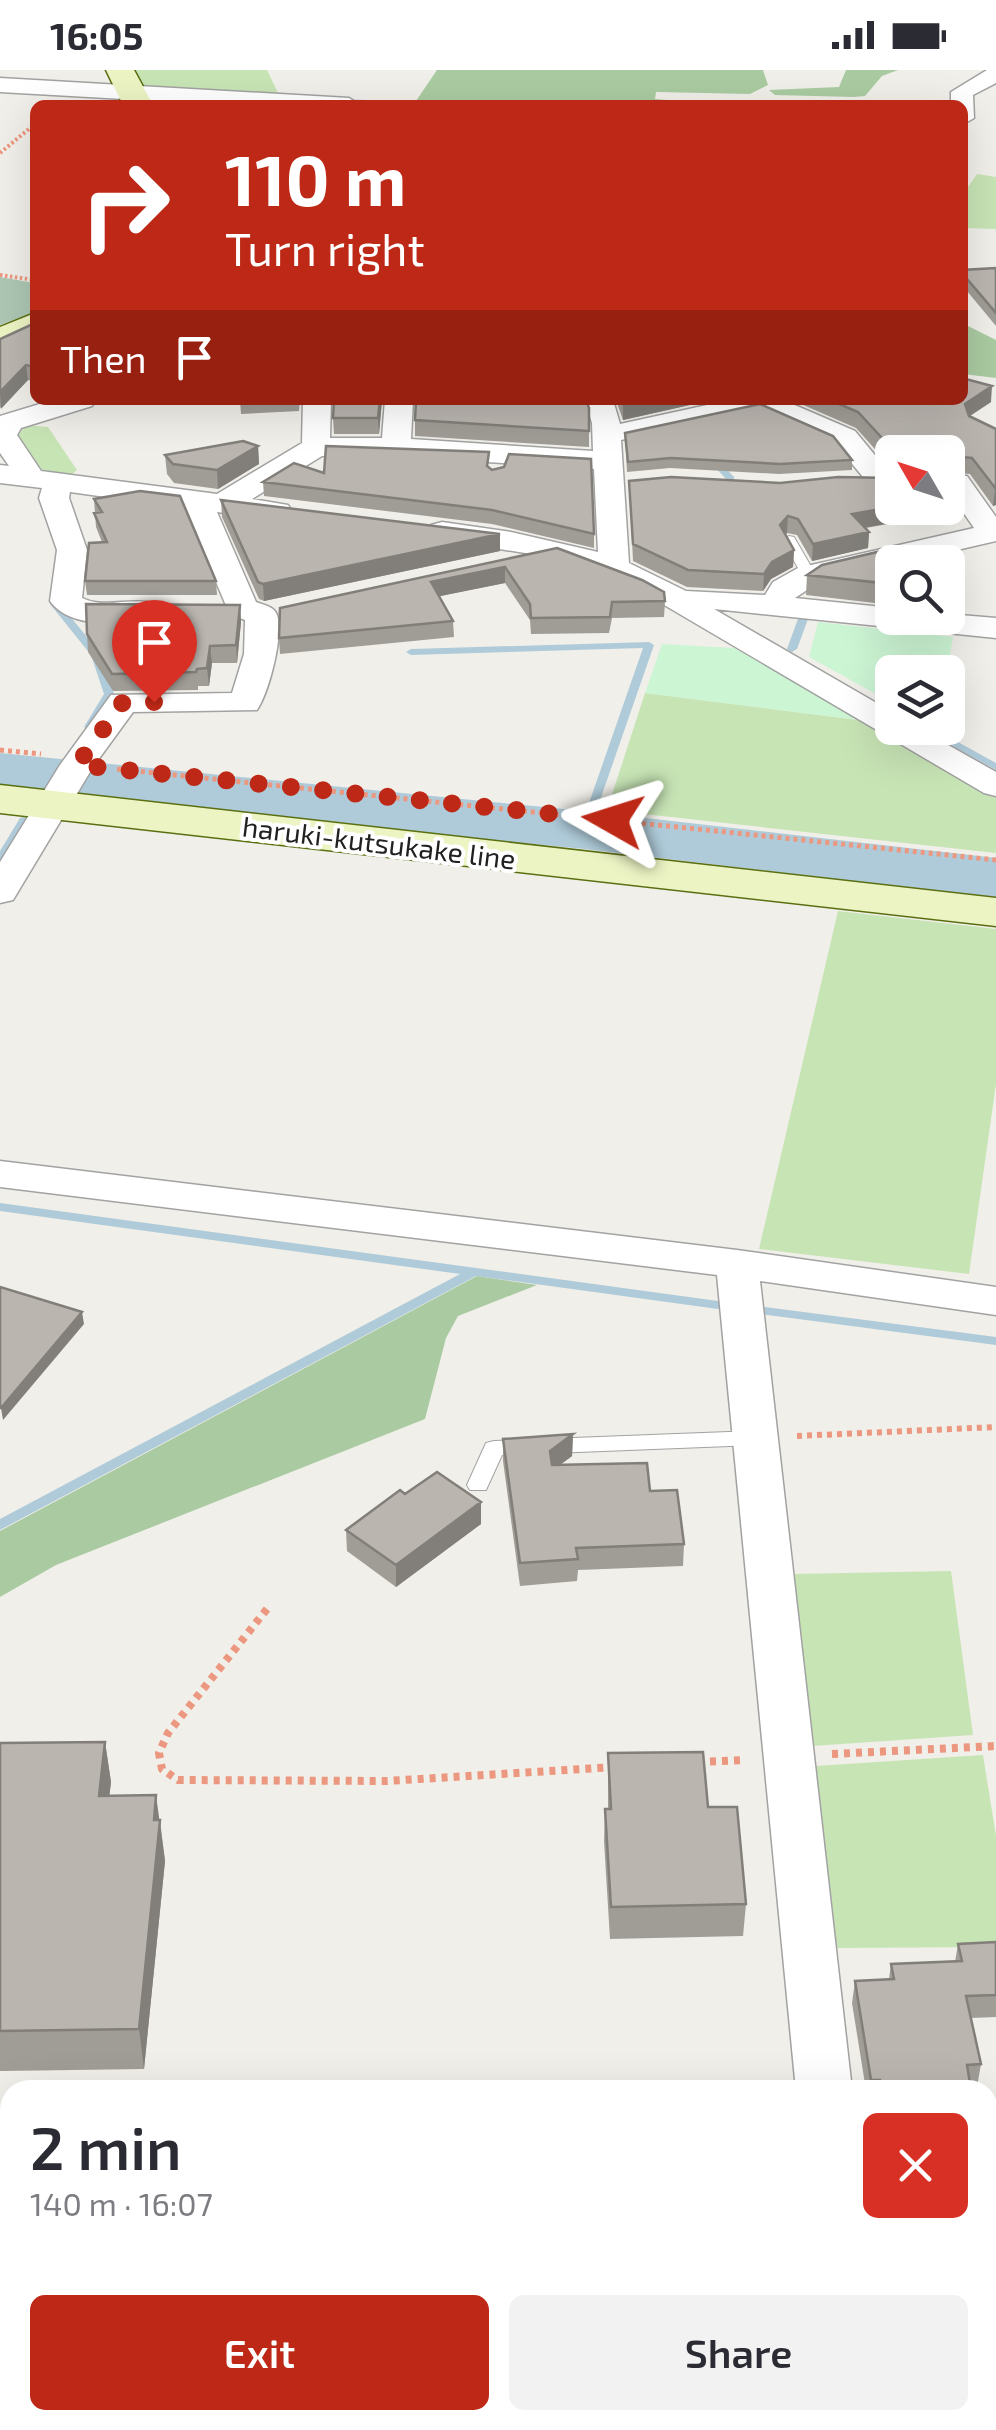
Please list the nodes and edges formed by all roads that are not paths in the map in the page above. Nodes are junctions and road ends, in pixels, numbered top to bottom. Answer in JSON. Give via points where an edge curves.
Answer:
{"nodes":[{"id":1,"x":996,"y":74,"type":"edge"},
{"id":2,"x":0,"y":85,"type":"edge"},
{"id":3,"x":129,"y":89,"type":"edge"},
{"id":4,"x":280,"y":100,"type":"edge"},
{"id":5,"x":963,"y":100,"type":"edge"},
{"id":6,"x":30,"y":325,"type":"edge"},
{"id":7,"x":0,"y":340,"type":"edge"},
{"id":8,"x":66,"y":405,"type":"edge"},
{"id":9,"x":316,"y":405,"type":"edge"},
{"id":10,"x":398,"y":405,"type":"edge"},
{"id":11,"x":600,"y":405,"type":"edge"},
{"id":12,"x":755,"y":405,"type":"edge"},
{"id":13,"x":772,"y":405,"type":"edge"},
{"id":14,"x":316,"y":447,"type":"junction"},
{"id":15,"x":396,"y":447,"type":"junction"},
{"id":16,"x":615,"y":467,"type":"junction"},
{"id":17,"x":875,"y":469,"type":"edge"},
{"id":18,"x":0,"y":474,"type":"edge"},
{"id":19,"x":996,"y":477,"type":"edge"},
{"id":20,"x":44,"y":481,"type":"junction"},
{"id":21,"x":837,"y":481,"type":"edge"},
{"id":22,"x":965,"y":481,"type":"edge"},
{"id":23,"x":875,"y":482,"type":"edge"},
{"id":24,"x":965,"y":499,"type":"edge"},
{"id":25,"x":209,"y":502,"type":"junction"},
{"id":26,"x":299,"y":513,"type":"edge"},
{"id":27,"x":414,"y":528,"type":"edge"},
{"id":28,"x":789,"y":540,"type":"edge"},
{"id":29,"x":569,"y":552,"type":"junction"},
{"id":30,"x":614,"y":565,"type":"junction"},
{"id":31,"x":483,"y":567,"type":"edge"},
{"id":32,"x":809,"y":574,"type":"junction"},
{"id":33,"x":681,"y":600,"type":"junction"},
{"id":34,"x":298,"y":606,"type":"edge"},
{"id":35,"x":776,"y":606,"type":"junction"},
{"id":36,"x":204,"y":609,"type":"edge"},
{"id":37,"x":166,"y":610,"type":"edge"},
{"id":38,"x":252,"y":611,"type":"junction"},
{"id":39,"x":996,"y":628,"type":"edge"},
{"id":40,"x":875,"y":716,"type":"edge"},
{"id":41,"x":925,"y":745,"type":"edge"},
{"id":42,"x":996,"y":786,"type":"edge"},
{"id":43,"x":0,"y":798,"type":"edge"},
{"id":44,"x":54,"y":804,"type":"junction"},
{"id":45,"x":0,"y":892,"type":"edge"},
{"id":46,"x":996,"y":912,"type":"edge"},
{"id":47,"x":0,"y":1174,"type":"edge"},
{"id":48,"x":738,"y":1264,"type":"junction"},
{"id":49,"x":996,"y":1301,"type":"edge"},
{"id":50,"x":756,"y":1438,"type":"junction"},
{"id":51,"x":478,"y":1484,"type":"dead end"},
{"id":52,"x":823,"y":2080,"type":"edge"}],
"edges":[{"from":1,"to":5,"type":"street","via":[[962,92]]},
{"from":2,"to":3,"type":"street"},
{"from":3,"to":4,"type":"street"},
{"from":6,"to":7,"type":"main road"},
{"from":8,"to":20,"type":"street","via":[[10,422],[4,435]]},
{"from":9,"to":14,"type":"street"},
{"from":10,"to":15,"type":"street"},
{"from":11,"to":16,"type":"street"},
{"from":12,"to":16,"type":"street"},
{"from":13,"to":17,"type":"street","via":[[845,437]]},
{"from":14,"to":15,"type":"street"},
{"from":14,"to":25,"type":"street"},
{"from":15,"to":16,"type":"street"},
{"from":16,"to":30,"type":"street"},
{"from":18,"to":20,"type":"street"},
{"from":19,"to":22,"type":"street"},
{"from":20,"to":25,"type":"street"},
{"from":20,"to":37,"type":"street","via":[[72,550],[66,601],[73,609]]},
{"from":21,"to":23,"type":"street"},
{"from":24,"to":32,"type":"street","via":[[992,533]]},
{"from":25,"to":26,"type":"street"},
{"from":25,"to":38,"type":"street"},
{"from":27,"to":29,"type":"street"},
{"from":28,"to":32,"type":"lane"},
{"from":29,"to":30,"type":"street"},
{"from":29,"to":31,"type":"street"},
{"from":30,"to":33,"type":"street"},
{"from":32,"to":35,"type":"street","via":[[784,589]]},
{"from":33,"to":35,"type":"street"},
{"from":33,"to":40,"type":"street"},
{"from":34,"to":38,"type":"street"},
{"from":35,"to":39,"type":"street"},
{"from":36,"to":38,"type":"street"},
{"from":38,"to":44,"type":"street","via":[[260,654],[245,703],[123,702]]},
{"from":41,"to":42,"type":"street"},
{"from":43,"to":44,"type":"main road","name":"haruki-kutsukake line"},
{"from":44,"to":45,"type":"street"},
{"from":44,"to":46,"type":"main road","name":"haruki-kutsukake line"},
{"from":47,"to":48,"type":"street"},
{"from":48,"to":49,"type":"street"},
{"from":48,"to":50,"type":"street"},
{"from":50,"to":51,"type":"lane","via":[[494,1448]]},
{"from":50,"to":52,"type":"street"}]}
